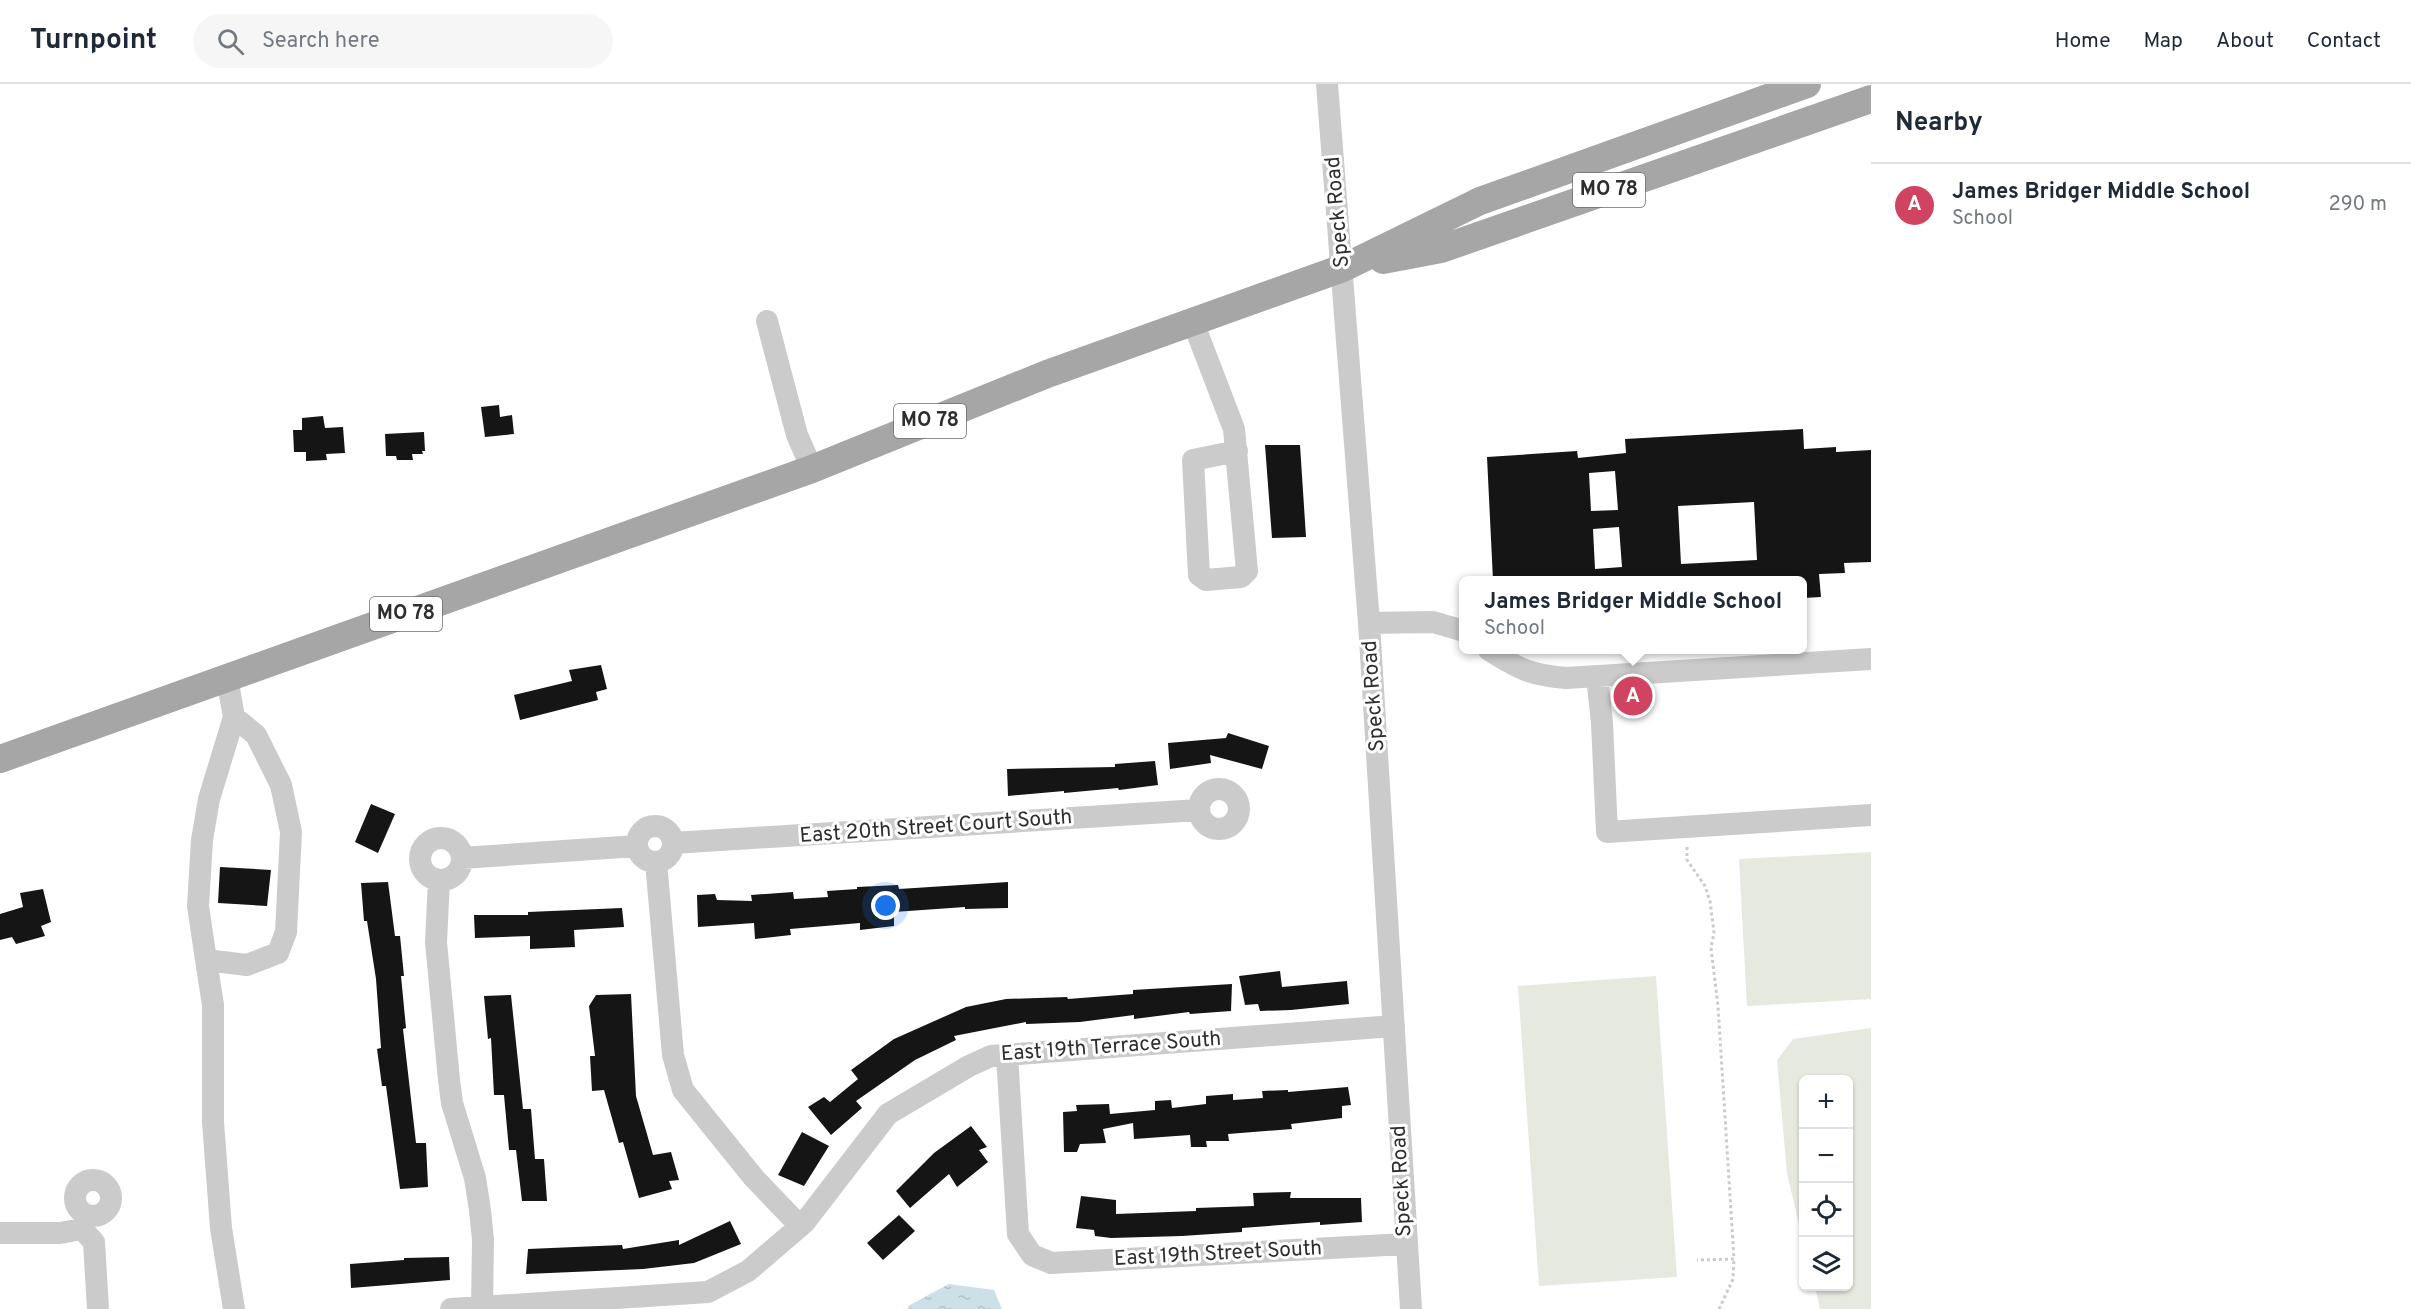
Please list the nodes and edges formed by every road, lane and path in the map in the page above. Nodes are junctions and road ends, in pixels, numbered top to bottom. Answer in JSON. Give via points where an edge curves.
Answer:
{"nodes":[{"id":1,"x":1327,"y":84,"type":"edge"},
{"id":2,"x":1807,"y":84,"type":"edge"},
{"id":3,"x":1871,"y":99,"type":"edge"},
{"id":4,"x":1343,"y":268,"type":"junction"},
{"id":5,"x":767,"y":321,"type":"dead end"},
{"id":6,"x":1193,"y":322,"type":"junction"},
{"id":7,"x":1237,"y":451,"type":"junction"},
{"id":8,"x":812,"y":469,"type":"junction"},
{"id":9,"x":1369,"y":623,"type":"junction"},
{"id":10,"x":1459,"y":630,"type":"edge"},
{"id":11,"x":1496,"y":654,"type":"edge"},
{"id":12,"x":1871,"y":659,"type":"edge"},
{"id":13,"x":1597,"y":676,"type":"junction"},
{"id":14,"x":227,"y":678,"type":"junction"},
{"id":15,"x":234,"y":717,"type":"junction"},
{"id":16,"x":0,"y":759,"type":"edge"},
{"id":17,"x":1199,"y":810,"type":"dead end"},
{"id":18,"x":1871,"y":815,"type":"edge"},
{"id":19,"x":1685,"y":827,"type":"junction"},
{"id":20,"x":673,"y":843,"type":"junction"},
{"id":21,"x":637,"y":846,"type":"junction"},
{"id":22,"x":462,"y":858,"type":"junction"},
{"id":23,"x":656,"y":862,"type":"junction"},
{"id":24,"x":439,"y":881,"type":"junction"},
{"id":25,"x":206,"y":960,"type":"junction"},
{"id":26,"x":1394,"y":1026,"type":"junction"},
{"id":27,"x":1007,"y":1055,"type":"junction"},
{"id":28,"x":800,"y":1226,"type":"junction"},
{"id":29,"x":0,"y":1233,"type":"edge"},
{"id":30,"x":1406,"y":1244,"type":"junction"},
{"id":31,"x":1734,"y":1259,"type":"junction"},
{"id":32,"x":1697,"y":1260,"type":"dead end"},
{"id":33,"x":482,"y":1307,"type":"junction"},
{"id":34,"x":98,"y":1309,"type":"edge"},
{"id":35,"x":234,"y":1309,"type":"edge"},
{"id":36,"x":451,"y":1309,"type":"edge"},
{"id":37,"x":1411,"y":1309,"type":"edge"},
{"id":38,"x":1719,"y":1309,"type":"edge"}],
"edges":[{"from":1,"to":4,"type":"street","name":"Speck Road"},
{"from":2,"to":4,"type":"main road","number":"MO 78","via":[[1480,201]]},
{"from":3,"to":4,"type":"main road","number":"MO 78","via":[[1441,249]]},
{"from":4,"to":6,"type":"main road","number":"MO 78"},
{"from":4,"to":9,"type":"street","name":"Speck Road"},
{"from":5,"to":8,"type":"street","via":[[797,435]]},
{"from":6,"to":7,"type":"street","via":[[1234,429]]},
{"from":6,"to":8,"type":"main road","number":"MO 78","via":[[1047,374]]},
{"from":7,"to":7,"type":"street","via":[[1247,571],[1241,577],[1206,580],[1199,574],[1193,460]]},
{"from":8,"to":14,"type":"main road","number":"MO 78"},
{"from":9,"to":10,"type":"street","via":[[1433,622]]},
{"from":9,"to":26,"type":"street","name":"Speck Road"},
{"from":11,"to":13,"type":"street","via":[[1538,676]]},
{"from":12,"to":13,"type":"street"},
{"from":13,"to":19,"type":"street","via":[[1607,832]]},
{"from":14,"to":15,"type":"street"},
{"from":14,"to":16,"type":"main road","number":"MO 78"},
{"from":15,"to":25,"type":"street","via":[[209,799],[202,840],[198,906]]},
{"from":15,"to":25,"type":"street","via":[[256,735],[281,785],[291,832],[286,932],[278,953],[248,965]]},
{"from":17,"to":20,"type":"street","name":"East 20th Street Court South"},
{"from":18,"to":19,"type":"street"},
{"from":19,"to":31,"type":"path","via":[[1688,860],[1705,886],[1714,933],[1711,948]]},
{"from":20,"to":21,"type":"street","via":[[668,832],[657,826],[640,834]]},
{"from":20,"to":23,"type":"street","via":[[667,858]]},
{"from":21,"to":22,"type":"street"},
{"from":21,"to":23,"type":"street","via":[[642,856]]},
{"from":22,"to":24,"type":"street","via":[[456,874]]},
{"from":22,"to":24,"type":"street","via":[[457,846],[447,839],[428,842],[420,852],[420,865],[427,876]]},
{"from":23,"to":28,"type":"street","via":[[673,1055],[683,1090],[754,1178]]},
{"from":24,"to":33,"type":"street","via":[[436,942],[448,1080],[480,1210]]},
{"from":25,"to":35,"type":"street","via":[[213,1005],[213,1122],[220,1228]]},
{"from":26,"to":27,"type":"street","name":"East 19th Terrace South"},
{"from":26,"to":30,"type":"street","name":"Speck Road"},
{"from":27,"to":28,"type":"street","name":"East 19th Terrace South","via":[[991,1056],[969,1066],[888,1114]]},
{"from":27,"to":30,"type":"street","name":"East 19th Street South","via":[[1018,1234],[1032,1255],[1051,1263]]},
{"from":28,"to":33,"type":"street","name":"East 19th Terrace South","via":[[748,1271],[708,1292]]},
{"from":29,"to":34,"type":"street","via":[[60,1233],[84,1222],[94,1242]]},
{"from":30,"to":37,"type":"street","name":"Speck Road"},
{"from":31,"to":32,"type":"path"},
{"from":31,"to":38,"type":"path","via":[[1733,1279]]},
{"from":33,"to":36,"type":"street","name":"East 19th Terrace South"}]}
